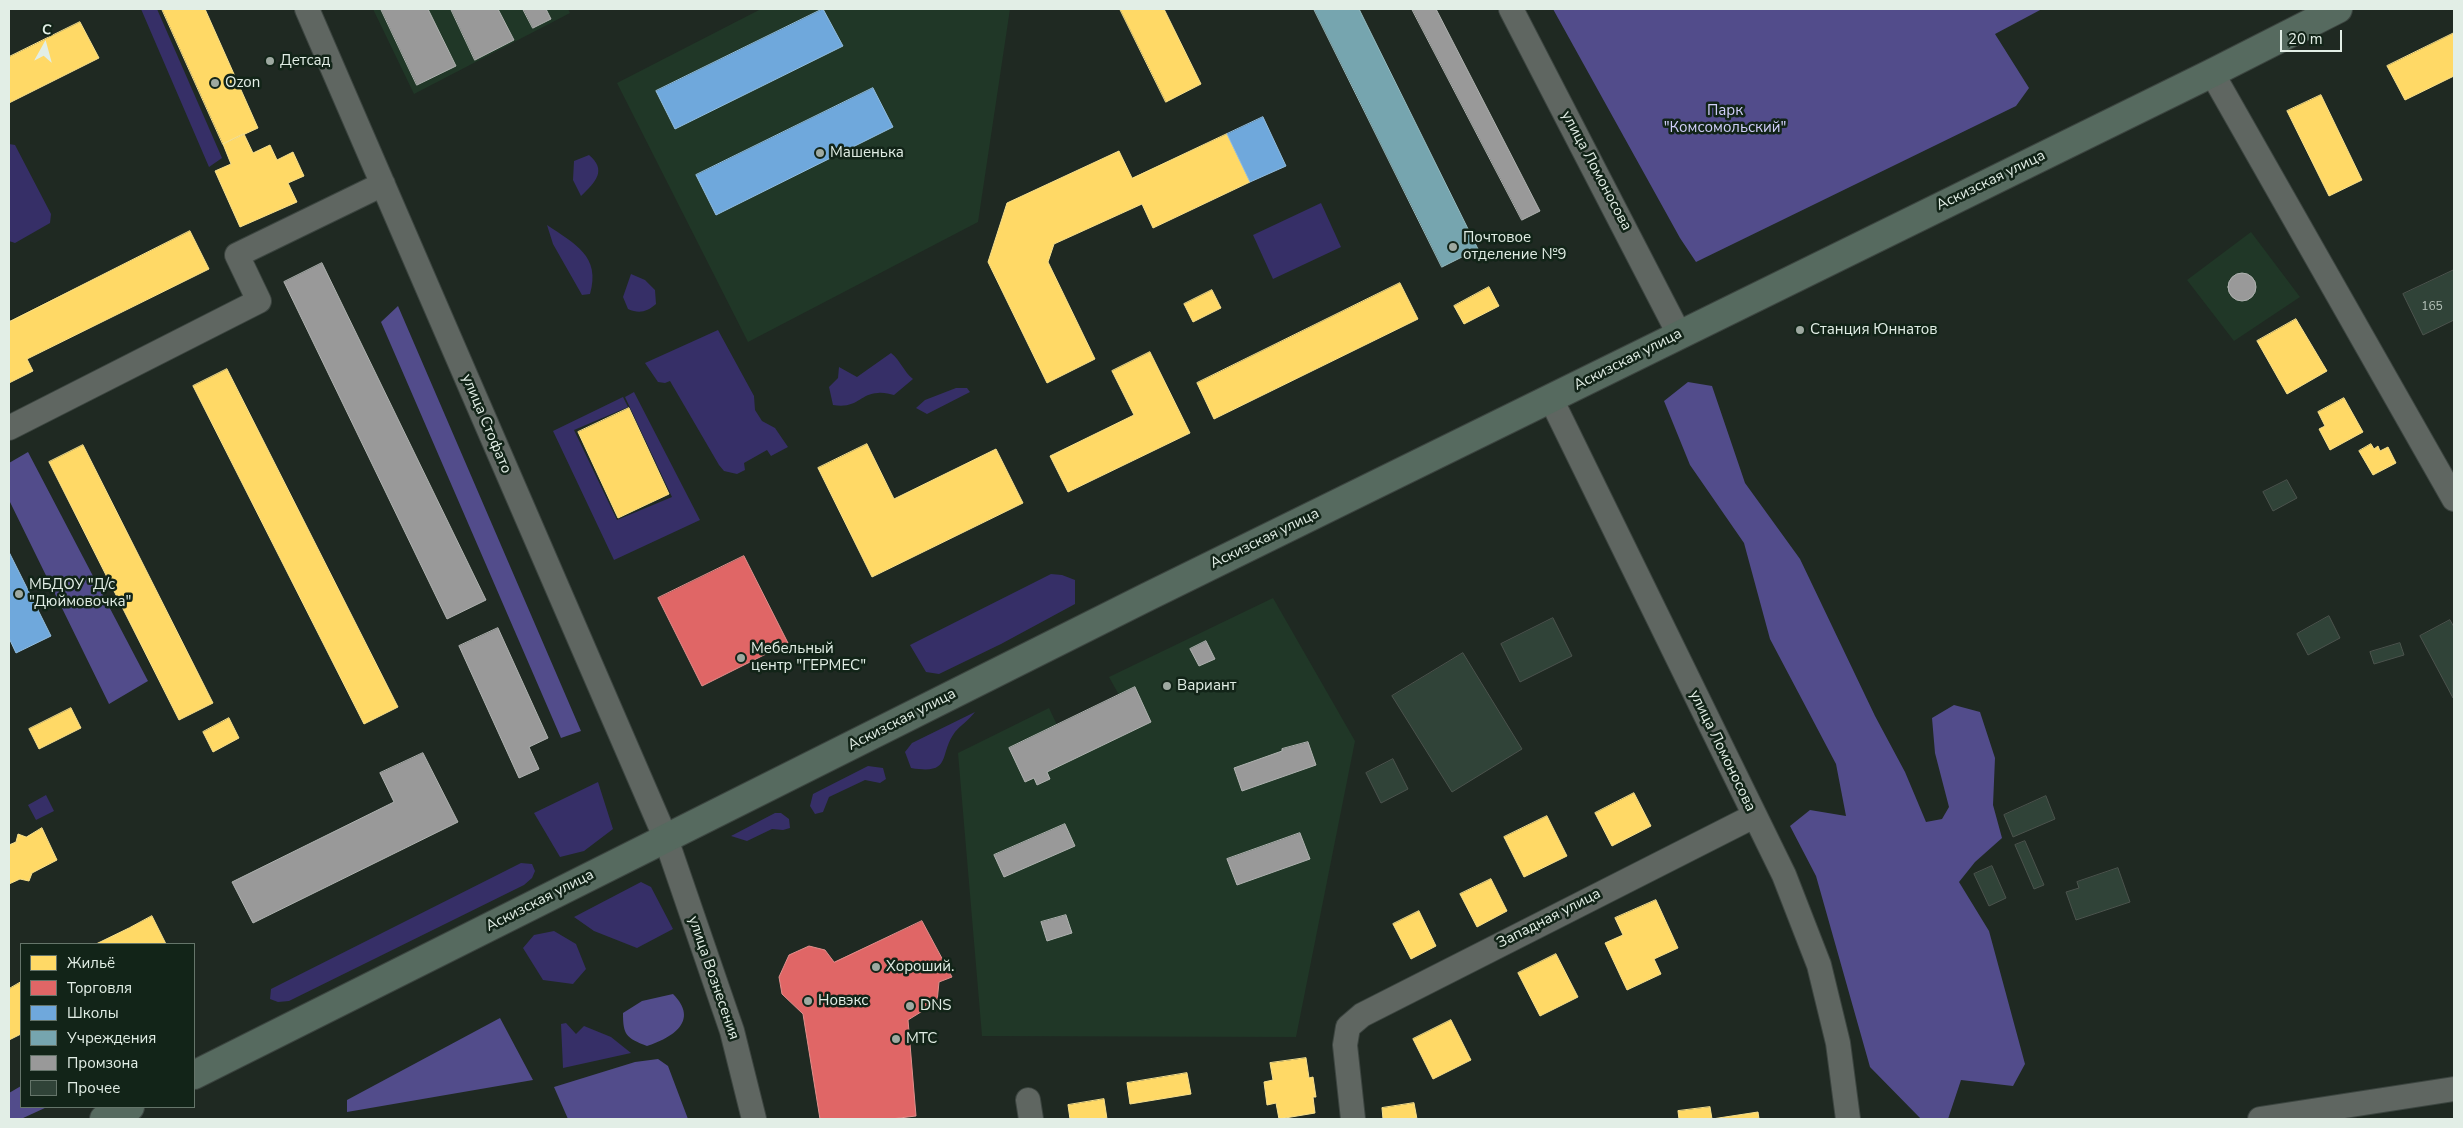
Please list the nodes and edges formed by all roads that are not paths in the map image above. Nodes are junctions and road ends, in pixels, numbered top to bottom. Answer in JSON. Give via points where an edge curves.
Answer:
{"nodes":[{"id":1,"x":307,"y":9,"type":"edge"},
{"id":2,"x":1511,"y":9,"type":"edge"},
{"id":3,"x":2338,"y":9,"type":"edge"},
{"id":4,"x":2212,"y":73,"type":"junction"},
{"id":5,"x":383,"y":184,"type":"junction"},
{"id":6,"x":1679,"y":334,"type":"junction"},
{"id":7,"x":1551,"y":399,"type":"junction"},
{"id":8,"x":9,"y":428,"type":"edge"},
{"id":9,"x":2454,"y":499,"type":"edge"},
{"id":10,"x":1754,"y":816,"type":"junction"},
{"id":11,"x":666,"y":839,"type":"junction"},
{"id":12,"x":195,"y":1074,"type":"edge"},
{"id":13,"x":2454,"y":1089,"type":"edge"},
{"id":14,"x":128,"y":1108,"type":"edge"},
{"id":15,"x":104,"y":1119,"type":"edge"},
{"id":16,"x":754,"y":1119,"type":"edge"},
{"id":17,"x":1353,"y":1119,"type":"edge"},
{"id":18,"x":1848,"y":1119,"type":"edge"},
{"id":19,"x":2260,"y":1119,"type":"edge"}],
"edges":[{"from":1,"to":5,"type":"street","name":"улица Стофато"},
{"from":2,"to":6,"type":"street","name":"улица Ломоносова"},
{"from":3,"to":4,"type":"main road","name":"Аскизская улица"},
{"from":4,"to":6,"type":"main road","name":"Аскизская улица"},
{"from":4,"to":9,"type":"street"},
{"from":5,"to":8,"type":"street","via":[[237,256],[259,301]]},
{"from":5,"to":11,"type":"street","name":"улица Стофато"},
{"from":6,"to":7,"type":"main road","name":"Аскизская улица"},
{"from":7,"to":10,"type":"street","name":"улица Ломоносова"},
{"from":7,"to":11,"type":"main road","name":"Аскизская улица","via":[[1147,597]]},
{"from":10,"to":17,"type":"street","name":"Западная улица","via":[[1362,1015],[1348,1027],[1344,1045]]},
{"from":10,"to":18,"type":"street","name":"улица Ломоносова","via":[[1784,875],[1819,965],[1838,1043]]},
{"from":11,"to":12,"type":"main road","name":"Аскизская улица"},
{"from":11,"to":16,"type":"street","name":"улица Вознесения","via":[[732,1031]]},
{"from":13,"to":19,"type":"street"},
{"from":14,"to":15,"type":"main road"}]}
